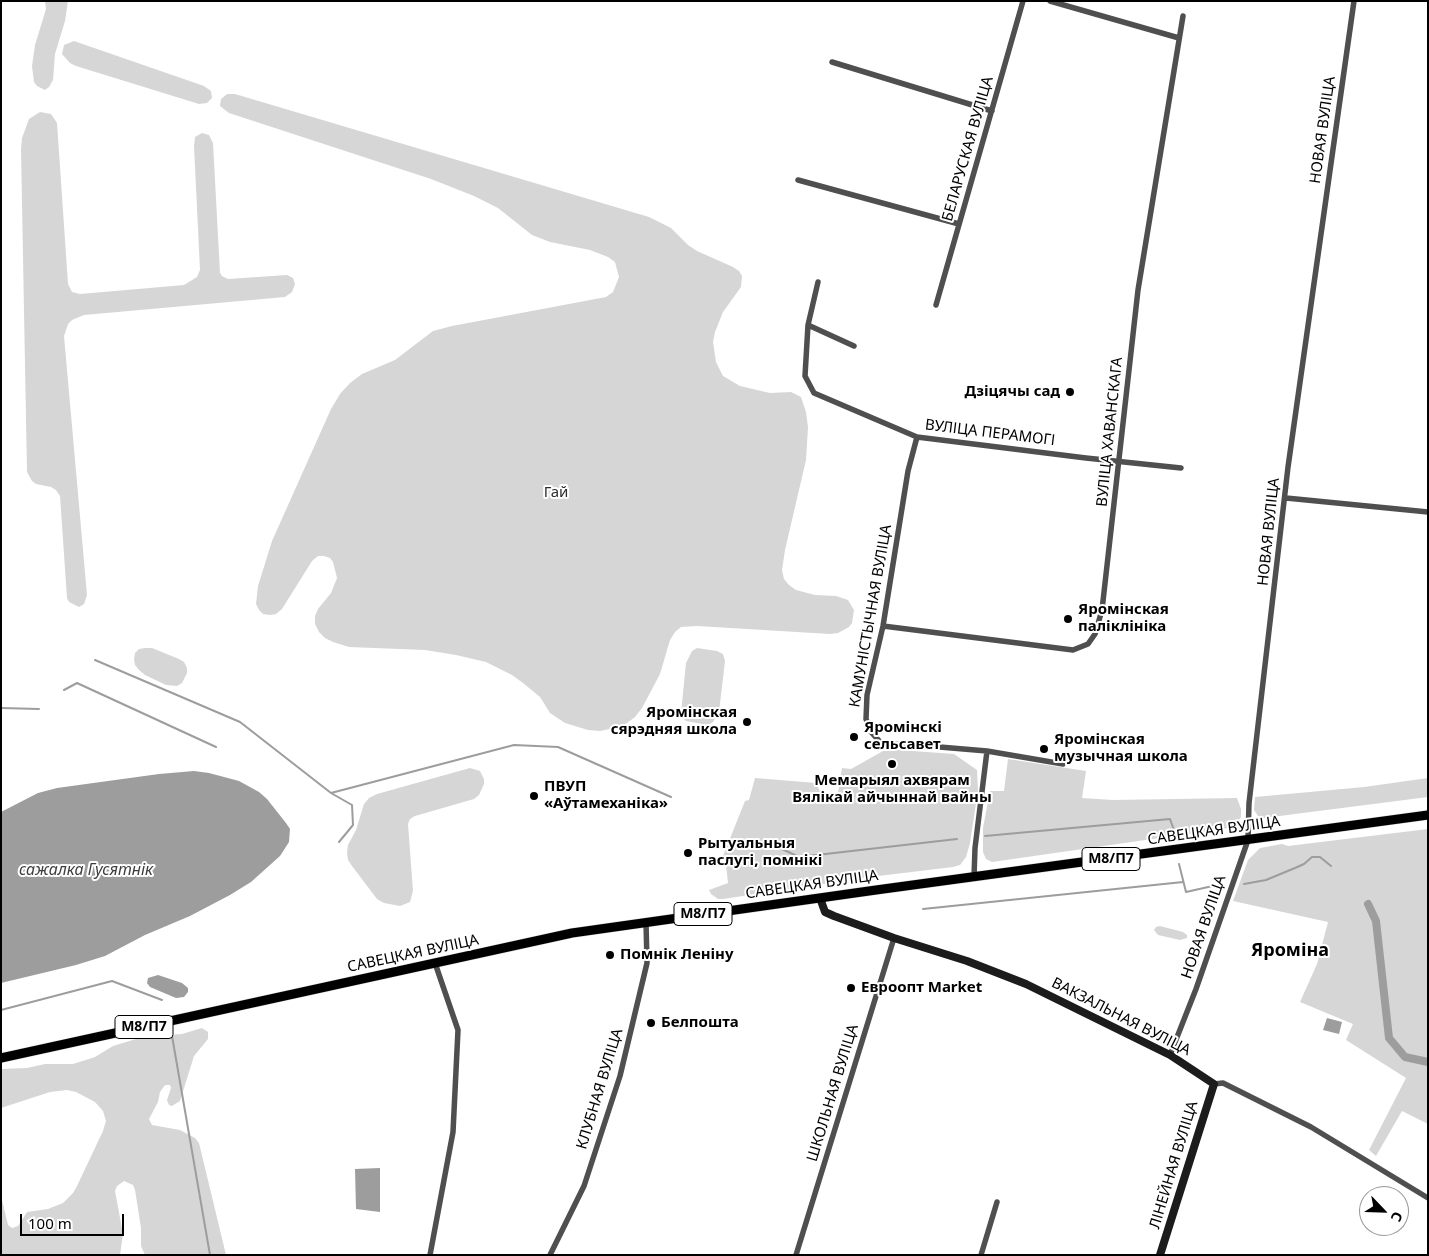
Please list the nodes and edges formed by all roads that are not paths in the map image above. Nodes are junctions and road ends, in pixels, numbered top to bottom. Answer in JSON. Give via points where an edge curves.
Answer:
{"nodes":[{"id":1,"x":1023,"y":1,"type":"edge"},
{"id":2,"x":1050,"y":1,"type":"edge"},
{"id":3,"x":1354,"y":1,"type":"edge"},
{"id":4,"x":1183,"y":16,"type":"dead end"},
{"id":5,"x":1180,"y":38,"type":"junction"},
{"id":6,"x":832,"y":62,"type":"dead end"},
{"id":7,"x":992,"y":111,"type":"junction"},
{"id":8,"x":798,"y":180,"type":"dead end"},
{"id":9,"x":959,"y":224,"type":"junction"},
{"id":10,"x":818,"y":282,"type":"dead end"},
{"id":11,"x":936,"y":305,"type":"dead end"},
{"id":12,"x":808,"y":325,"type":"junction"},
{"id":13,"x":854,"y":346,"type":"dead end"},
{"id":14,"x":917,"y":437,"type":"junction"},
{"id":15,"x":1120,"y":462,"type":"junction"},
{"id":16,"x":1181,"y":468,"type":"dead end"},
{"id":17,"x":1286,"y":498,"type":"junction"},
{"id":18,"x":1428,"y":512,"type":"edge"},
{"id":19,"x":883,"y":626,"type":"junction"},
{"id":20,"x":987,"y":751,"type":"junction"},
{"id":21,"x":1063,"y":764,"type":"dead end"},
{"id":22,"x":1428,"y":815,"type":"edge"},
{"id":23,"x":1248,"y":840,"type":"junction"},
{"id":24,"x":974,"y":877,"type":"junction"},
{"id":25,"x":820,"y":898,"type":"junction"},
{"id":26,"x":646,"y":922,"type":"junction"},
{"id":27,"x":894,"y":938,"type":"junction"},
{"id":28,"x":435,"y":963,"type":"junction"},
{"id":29,"x":1170,"y":1055,"type":"junction"},
{"id":30,"x":1,"y":1058,"type":"edge"},
{"id":31,"x":1214,"y":1084,"type":"junction"},
{"id":32,"x":1428,"y":1198,"type":"edge"},
{"id":33,"x":997,"y":1202,"type":"dead end"},
{"id":34,"x":430,"y":1255,"type":"edge"},
{"id":35,"x":550,"y":1255,"type":"edge"},
{"id":36,"x":796,"y":1255,"type":"edge"},
{"id":37,"x":981,"y":1255,"type":"edge"},
{"id":38,"x":1160,"y":1255,"type":"edge"}],
"edges":[{"from":1,"to":7,"type":"street","name":"БЕЛАРУСКАЯ ВУЛІЦА"},
{"from":2,"to":5,"type":"street"},
{"from":3,"to":17,"type":"street","name":"НОВАЯ ВУЛІЦА"},
{"from":4,"to":5,"type":"street","name":"ВУЛІЦА ХАВАНСКАГА"},
{"from":5,"to":15,"type":"street","name":"ВУЛІЦА ХАВАНСКАГА","via":[[1138,290]]},
{"from":6,"to":7,"type":"street"},
{"from":7,"to":9,"type":"street","name":"БЕЛАРУСКАЯ ВУЛІЦА"},
{"from":8,"to":9,"type":"street"},
{"from":9,"to":11,"type":"street","name":"БЕЛАРУСКАЯ ВУЛІЦА"},
{"from":10,"to":12,"type":"street","name":"ВУЛІЦА ПЕРАМОГІ"},
{"from":12,"to":13,"type":"street"},
{"from":12,"to":14,"type":"street","name":"ВУЛІЦА ПЕРАМОГІ","via":[[805,376],[814,393]]},
{"from":14,"to":15,"type":"street","name":"ВУЛІЦА ПЕРАМОГІ"},
{"from":14,"to":19,"type":"street","name":"КАМУНІСТЫЧНАЯ ВУЛІЦА","via":[[908,471]]},
{"from":15,"to":16,"type":"street","name":"ВУЛІЦА ПЕРАМОГІ"},
{"from":15,"to":19,"type":"street","name":"ВУЛІЦА ХАВАНСКАГА","via":[[1102,610],[1095,634],[1088,644],[1073,650]]},
{"from":17,"to":18,"type":"street"},
{"from":17,"to":23,"type":"street","name":"НОВАЯ ВУЛІЦА","via":[[1249,803]]},
{"from":19,"to":20,"type":"street","name":"КАМУНІСТЫЧНАЯ ВУЛІЦА","via":[[867,695],[866,719],[871,732],[882,744]]},
{"from":20,"to":21,"type":"street","name":"КАМУНІСТЫЧНАЯ ВУЛІЦА"},
{"from":20,"to":24,"type":"street"},
{"from":22,"to":23,"type":"main road","name":"САВЕЦКАЯ ВУЛІЦА","number":"М8/П7"},
{"from":23,"to":24,"type":"main road","name":"САВЕЦКАЯ ВУЛІЦА","number":"М8/П7"},
{"from":23,"to":29,"type":"street","name":"НОВАЯ ВУЛІЦА"},
{"from":24,"to":25,"type":"main road","name":"САВЕЦКАЯ ВУЛІЦА","number":"М8/П7"},
{"from":25,"to":26,"type":"main road","name":"САВЕЦКАЯ ВУЛІЦА","number":"М8/П7"},
{"from":25,"to":27,"type":"street","name":"ВАКЗАЛЬНАЯ ВУЛІЦА","via":[[826,912]]},
{"from":26,"to":28,"type":"main road","name":"САВЕЦКАЯ ВУЛІЦА","number":"М8/П7","via":[[572,933]]},
{"from":26,"to":35,"type":"street","name":"КЛУБНАЯ ВУЛІЦА","via":[[647,964],[620,1076],[584,1186]]},
{"from":27,"to":29,"type":"street","name":"ВАКЗАЛЬНАЯ ВУЛІЦА","via":[[1026,984]]},
{"from":27,"to":36,"type":"street","name":"ШКОЛЬНАЯ ВУЛІЦА"},
{"from":28,"to":30,"type":"main road","name":"САВЕЦКАЯ ВУЛІЦА","number":"М8/П7"},
{"from":28,"to":34,"type":"street","via":[[458,1030],[453,1132]]},
{"from":29,"to":31,"type":"street","name":"ВАКЗАЛЬНАЯ ВУЛІЦА"},
{"from":31,"to":32,"type":"street","name":"ВАКЗАЛЬНАЯ ВУЛІЦА","via":[[1223,1084],[1312,1127]]},
{"from":31,"to":38,"type":"street","name":"ЛІНЕЙНАЯ ВУЛІЦА"},
{"from":33,"to":37,"type":"street"}]}
